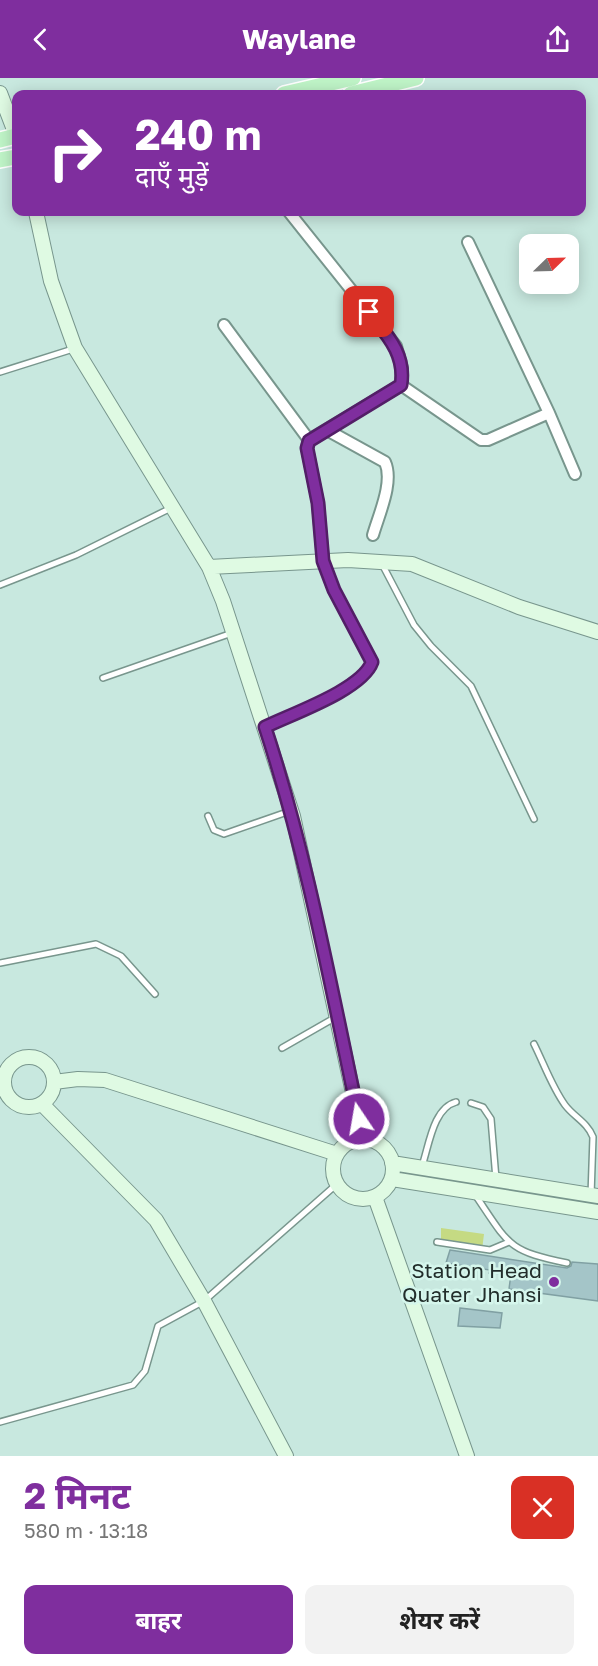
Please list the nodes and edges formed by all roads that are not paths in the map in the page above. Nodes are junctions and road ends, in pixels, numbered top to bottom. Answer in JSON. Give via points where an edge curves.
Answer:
{"nodes":[{"id":1,"x":353,"y":78,"type":"edge"},
{"id":2,"x":416,"y":78,"type":"edge"},
{"id":3,"x":319,"y":87,"type":"edge"},
{"id":4,"x":304,"y":90,"type":"edge"},
{"id":5,"x":367,"y":90,"type":"edge"},
{"id":6,"x":0,"y":93,"type":"edge"},
{"id":7,"x":12,"y":125,"type":"edge"},
{"id":8,"x":37,"y":216,"type":"edge"},
{"id":9,"x":292,"y":216,"type":"edge"},
{"id":10,"x":468,"y":242,"type":"dead end"},
{"id":11,"x":224,"y":325,"type":"dead end"},
{"id":12,"x":75,"y":348,"type":"junction"},
{"id":13,"x":0,"y":372,"type":"edge"},
{"id":14,"x":401,"y":385,"type":"junction"},
{"id":15,"x":549,"y":413,"type":"junction"},
{"id":16,"x":327,"y":430,"type":"junction"},
{"id":17,"x":309,"y":441,"type":"junction"},
{"id":18,"x":575,"y":474,"type":"dead end"},
{"id":19,"x":171,"y":508,"type":"junction"},
{"id":20,"x":373,"y":535,"type":"dead end"},
{"id":21,"x":323,"y":561,"type":"junction"},
{"id":22,"x":381,"y":562,"type":"junction"},
{"id":23,"x":209,"y":567,"type":"junction"},
{"id":24,"x":0,"y":585,"type":"edge"},
{"id":25,"x":234,"y":632,"type":"junction"},
{"id":26,"x":598,"y":632,"type":"edge"},
{"id":27,"x":103,"y":678,"type":"dead end"},
{"id":28,"x":265,"y":727,"type":"junction"},
{"id":29,"x":291,"y":810,"type":"junction"},
{"id":30,"x":208,"y":816,"type":"dead end"},
{"id":31,"x":534,"y":819,"type":"dead end"},
{"id":32,"x":0,"y":963,"type":"edge"},
{"id":33,"x":155,"y":994,"type":"dead end"},
{"id":34,"x":337,"y":1016,"type":"junction"},
{"id":35,"x":534,"y":1044,"type":"dead end"},
{"id":36,"x":282,"y":1048,"type":"dead end"},
{"id":37,"x":0,"y":1055,"type":"edge"},
{"id":38,"x":11,"y":1065,"type":"junction"},
{"id":39,"x":54,"y":1082,"type":"junction"},
{"id":40,"x":2,"y":1089,"type":"edge"},
{"id":41,"x":456,"y":1102,"type":"dead end"},
{"id":42,"x":471,"y":1103,"type":"dead end"},
{"id":43,"x":42,"y":1104,"type":"junction"},
{"id":44,"x":596,"y":1136,"type":"edge"},
{"id":45,"x":363,"y":1139,"type":"junction"},
{"id":46,"x":337,"y":1154,"type":"junction"},
{"id":47,"x":392,"y":1163,"type":"junction"},
{"id":48,"x":422,"y":1168,"type":"junction"},
{"id":49,"x":476,"y":1177,"type":"junction"},
{"id":50,"x":392,"y":1179,"type":"junction"},
{"id":51,"x":496,"y":1180,"type":"junction"},
{"id":52,"x":337,"y":1184,"type":"junction"},
{"id":53,"x":474,"y":1192,"type":"junction"},
{"id":54,"x":595,"y":1195,"type":"edge"},
{"id":55,"x":375,"y":1197,"type":"junction"},
{"id":56,"x":598,"y":1212,"type":"edge"},
{"id":57,"x":437,"y":1242,"type":"dead end"},
{"id":58,"x":509,"y":1242,"type":"junction"},
{"id":59,"x":567,"y":1263,"type":"dead end"},
{"id":60,"x":204,"y":1301,"type":"junction"},
{"id":61,"x":1,"y":1420,"type":"edge"},
{"id":62,"x":286,"y":1456,"type":"edge"},
{"id":63,"x":467,"y":1456,"type":"edge"}],
"edges":[{"from":1,"to":3,"type":"main road"},
{"from":2,"to":5,"type":"main road"},
{"from":3,"to":4,"type":"main road"},
{"from":6,"to":7,"type":"street"},
{"from":8,"to":12,"type":"street","via":[[51,281]]},
{"from":9,"to":14,"type":"street","via":[[396,346],[402,369]]},
{"from":10,"to":15,"type":"street"},
{"from":11,"to":17,"type":"street"},
{"from":12,"to":13,"type":"lane"},
{"from":12,"to":19,"type":"street"},
{"from":14,"to":15,"type":"street","via":[[481,440]]},
{"from":14,"to":16,"type":"street"},
{"from":15,"to":18,"type":"street"},
{"from":16,"to":17,"type":"street"},
{"from":16,"to":20,"type":"street","via":[[385,462],[387,479]]},
{"from":17,"to":21,"type":"street"},
{"from":19,"to":23,"type":"street"},
{"from":19,"to":24,"type":"lane","via":[[76,555]]},
{"from":21,"to":22,"type":"street"},
{"from":21,"to":23,"type":"street"},
{"from":21,"to":28,"type":"lane","via":[[372,662],[344,689]]},
{"from":22,"to":26,"type":"street","via":[[412,564],[519,607]]},
{"from":22,"to":31,"type":"lane","via":[[414,624],[471,686]]},
{"from":23,"to":25,"type":"street"},
{"from":25,"to":27,"type":"lane"},
{"from":25,"to":28,"type":"street"},
{"from":28,"to":29,"type":"street"},
{"from":29,"to":30,"type":"lane","via":[[224,834],[214,830]]},
{"from":29,"to":34,"type":"street"},
{"from":32,"to":33,"type":"lane","via":[[96,944],[121,956]]},
{"from":34,"to":36,"type":"lane"},
{"from":34,"to":45,"type":"street"},
{"from":35,"to":44,"type":"lane","via":[[560,1097]]},
{"from":37,"to":38,"type":"street"},
{"from":38,"to":39,"type":"street","via":[[25,1058],[41,1061]]},
{"from":38,"to":40,"type":"street"},
{"from":39,"to":43,"type":"street","via":[[53,1091]]},
{"from":39,"to":46,"type":"street","via":[[105,1080]]},
{"from":40,"to":43,"type":"street","via":[[19,1105]]},
{"from":41,"to":48,"type":"lane","via":[[440,1113]]},
{"from":42,"to":51,"type":"lane","via":[[483,1107],[490,1119]]},
{"from":43,"to":60,"type":"street","via":[[156,1220]]},
{"from":44,"to":54,"type":"lane"},
{"from":45,"to":46,"type":"street"},
{"from":45,"to":47,"type":"street","via":[[379,1144]]},
{"from":46,"to":52,"type":"street"},
{"from":47,"to":48,"type":"street"},
{"from":47,"to":50,"type":"street"},
{"from":48,"to":49,"type":"street"},
{"from":49,"to":51,"type":"street"},
{"from":49,"to":53,"type":"lane"},
{"from":50,"to":53,"type":"street"},
{"from":50,"to":55,"type":"street"},
{"from":51,"to":54,"type":"street"},
{"from":52,"to":55,"type":"street","via":[[353,1197]]},
{"from":52,"to":60,"type":"lane"},
{"from":53,"to":56,"type":"street"},
{"from":53,"to":58,"type":"lane"},
{"from":55,"to":63,"type":"street"},
{"from":57,"to":58,"type":"lane","via":[[490,1250]]},
{"from":58,"to":59,"type":"lane","via":[[531,1256]]},
{"from":60,"to":61,"type":"lane","via":[[158,1326],[145,1371],[133,1385]]},
{"from":60,"to":62,"type":"street"}]}
